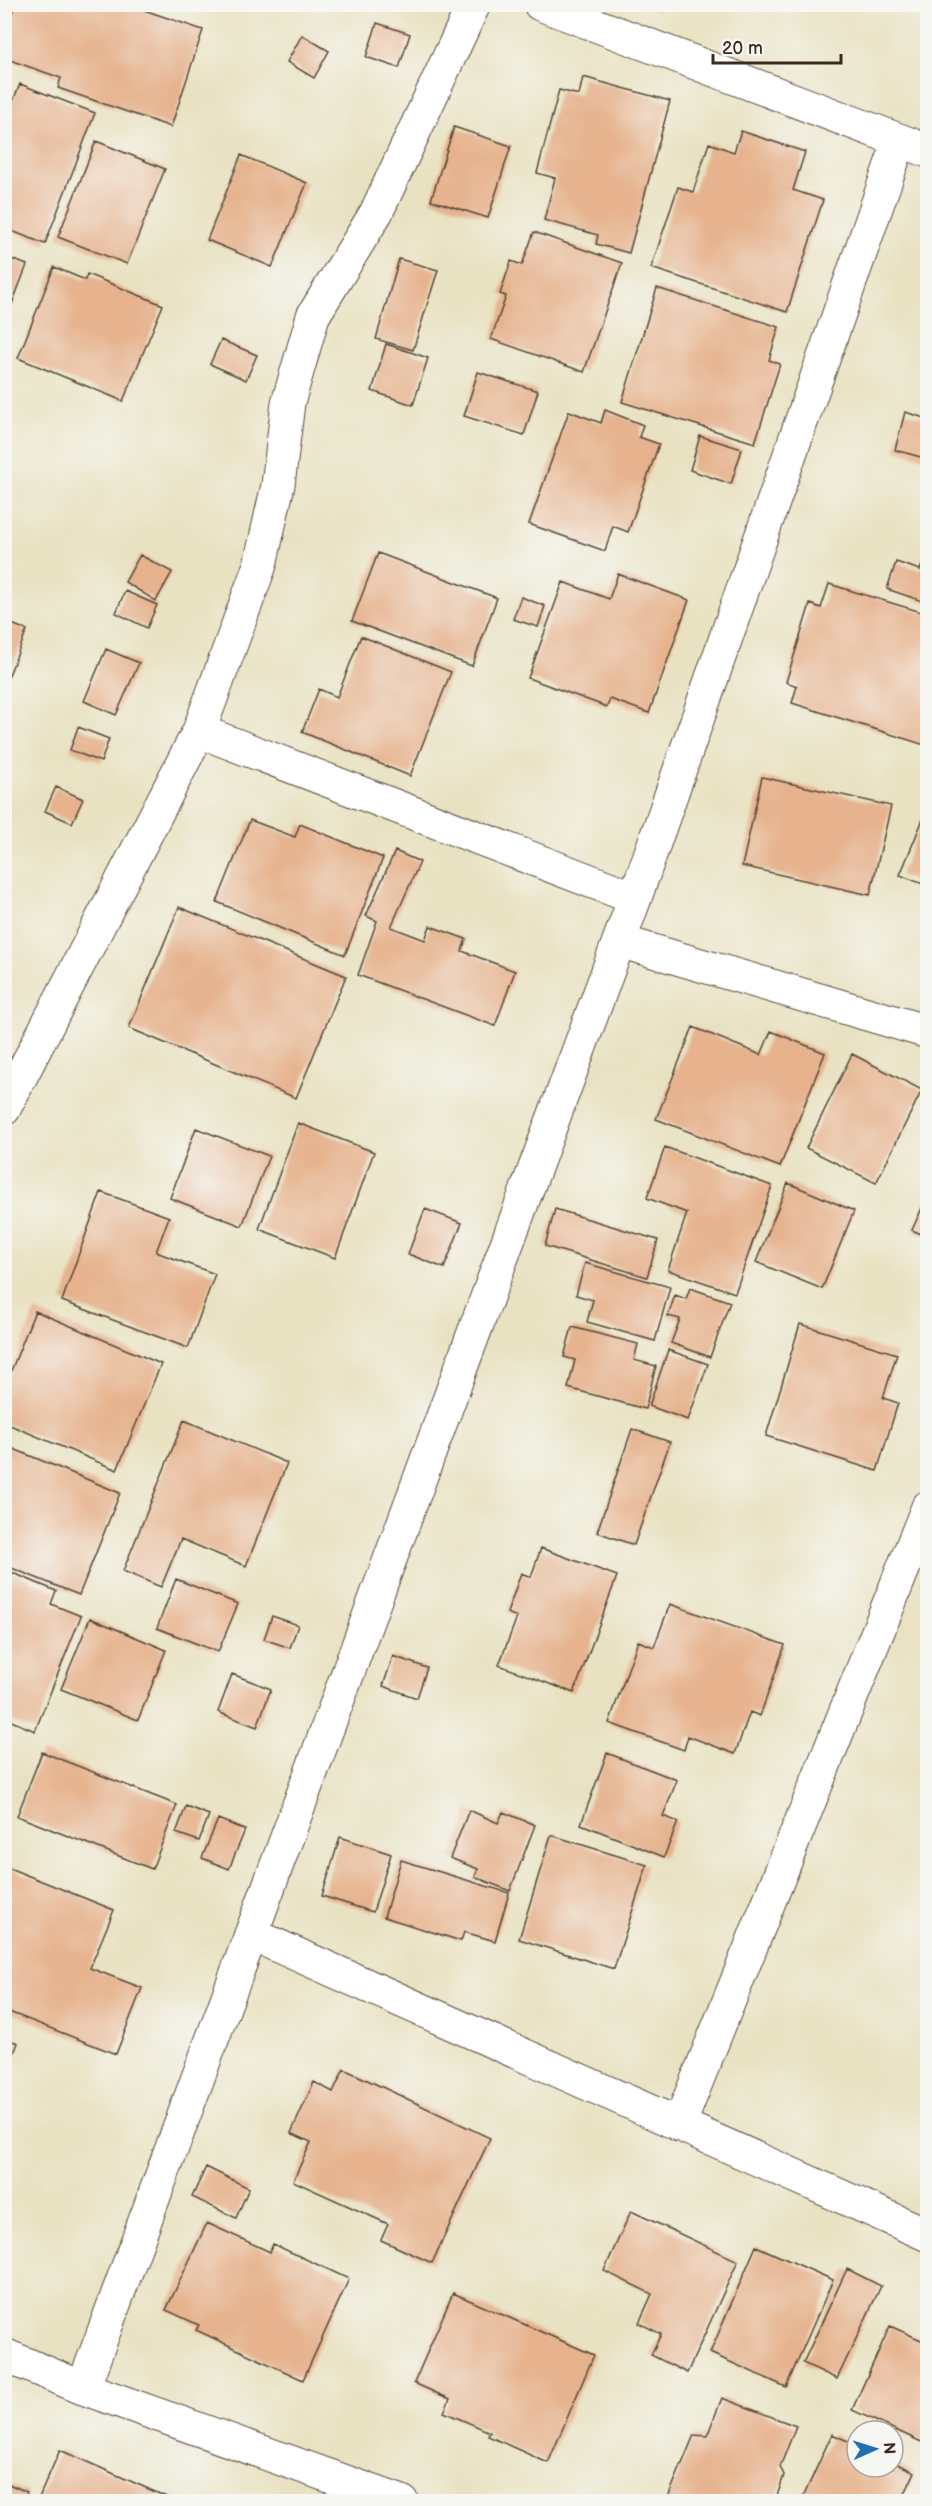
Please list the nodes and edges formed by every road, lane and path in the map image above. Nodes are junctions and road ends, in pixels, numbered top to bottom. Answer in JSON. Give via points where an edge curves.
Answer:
{"nodes":[{"id":1,"x":474,"y":4,"type":"edge"},
{"id":2,"x":540,"y":4,"type":"edge"},
{"id":3,"x":913,"y":146,"type":"edge"},
{"id":4,"x":199,"y":731,"type":"junction"},
{"id":5,"x":636,"y":897,"type":"junction"},
{"id":6,"x":619,"y":941,"type":"junction"},
{"id":7,"x":927,"y":1032,"type":"edge"},
{"id":8,"x":4,"y":1109,"type":"edge"},
{"id":9,"x":927,"y":1507,"type":"edge"},
{"id":10,"x":251,"y":1934,"type":"junction"},
{"id":11,"x":679,"y":2126,"type":"junction"},
{"id":12,"x":927,"y":2235,"type":"edge"},
{"id":13,"x":4,"y":2355,"type":"edge"},
{"id":14,"x":83,"y":2388,"type":"junction"},
{"id":15,"x":402,"y":2502,"type":"edge"}],
"edges":[{"from":1,"to":4,"type":"street","via":[[376,213],[313,316],[288,403],[278,485],[260,565]]},
{"from":2,"to":3,"type":"street"},
{"from":3,"to":5,"type":"street"},
{"from":4,"to":5,"type":"street"},
{"from":4,"to":8,"type":"street"},
{"from":5,"to":6,"type":"street"},
{"from":6,"to":7,"type":"street"},
{"from":6,"to":10,"type":"street"},
{"from":9,"to":11,"type":"street"},
{"from":10,"to":11,"type":"street"},
{"from":10,"to":14,"type":"street"},
{"from":11,"to":12,"type":"street"},
{"from":13,"to":14,"type":"street"},
{"from":14,"to":15,"type":"street"}]}
